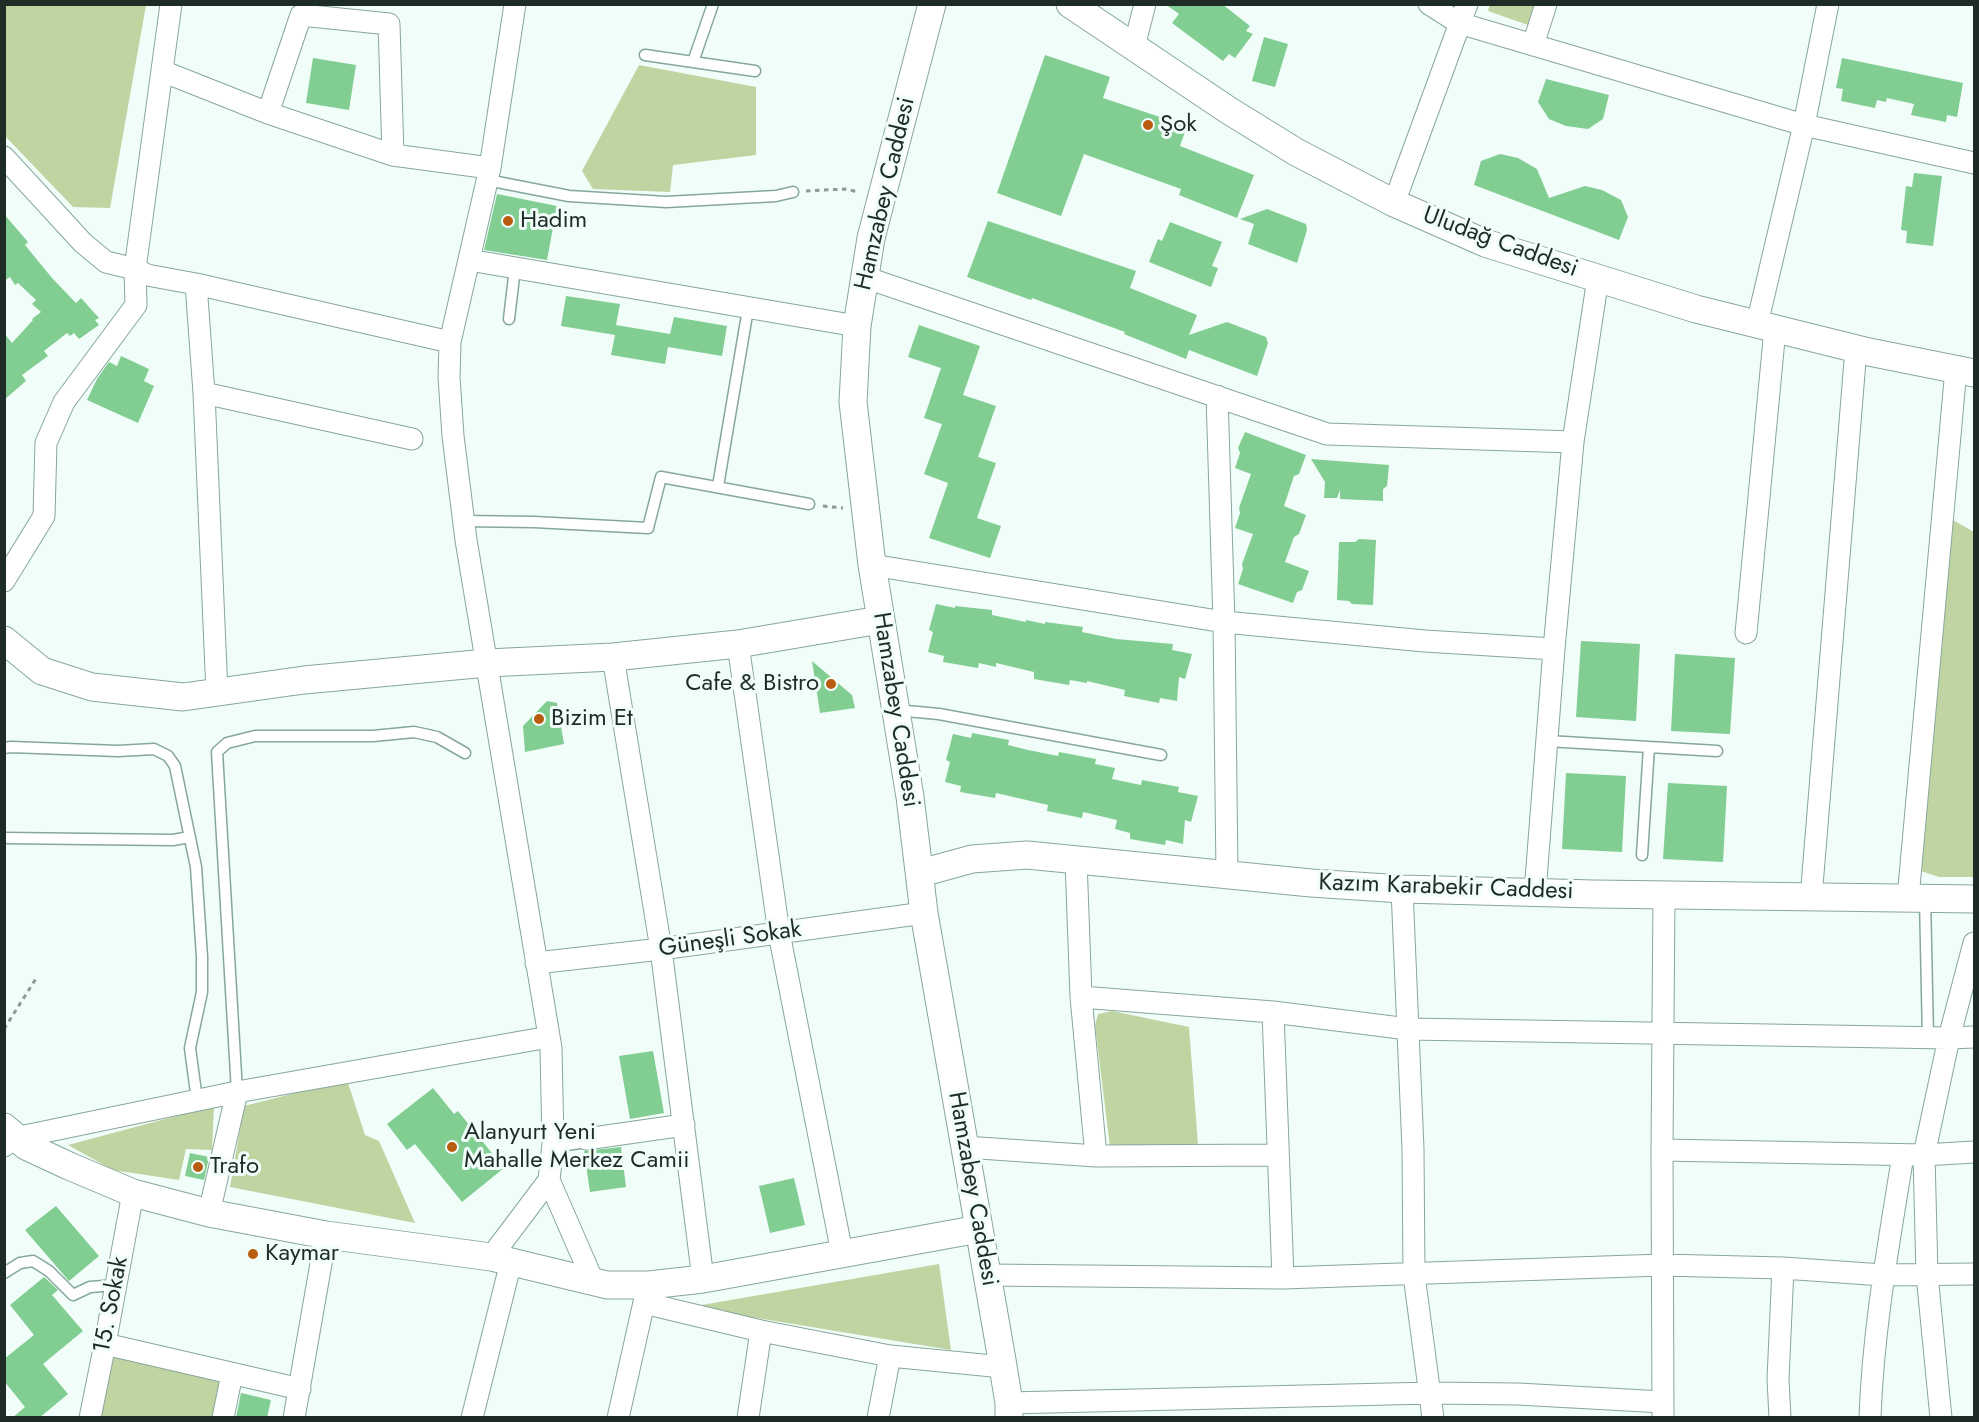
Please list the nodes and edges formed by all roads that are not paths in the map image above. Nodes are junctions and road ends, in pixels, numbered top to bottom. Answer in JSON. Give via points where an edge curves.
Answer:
{"nodes":[{"id":1,"x":171,"y":4,"type":"edge"},
{"id":2,"x":515,"y":4,"type":"edge"},
{"id":3,"x":713,"y":4,"type":"edge"},
{"id":4,"x":932,"y":4,"type":"edge"},
{"id":5,"x":1070,"y":4,"type":"edge"},
{"id":6,"x":1145,"y":4,"type":"edge"},
{"id":7,"x":1429,"y":4,"type":"edge"},
{"id":8,"x":1546,"y":4,"type":"edge"},
{"id":9,"x":1828,"y":4,"type":"edge"},
{"id":10,"x":1463,"y":14,"type":"edge"},
{"id":11,"x":1533,"y":45,"type":"junction"},
{"id":12,"x":1134,"y":47,"type":"junction"},
{"id":13,"x":645,"y":55,"type":"dead end"},
{"id":14,"x":693,"y":62,"type":"junction"},
{"id":15,"x":162,"y":70,"type":"junction"},
{"id":16,"x":756,"y":71,"type":"dead end"},
{"id":17,"x":268,"y":112,"type":"junction"},
{"id":18,"x":1804,"y":125,"type":"junction"},
{"id":19,"x":393,"y":155,"type":"junction"},
{"id":20,"x":4,"y":157,"type":"edge"},
{"id":21,"x":1974,"y":163,"type":"edge"},
{"id":22,"x":488,"y":174,"type":"junction"},
{"id":23,"x":793,"y":192,"type":"road end"},
{"id":24,"x":1394,"y":203,"type":"junction"},
{"id":25,"x":469,"y":260,"type":"junction"},
{"id":26,"x":515,"y":268,"type":"junction"},
{"id":27,"x":135,"y":269,"type":"junction"},
{"id":28,"x":864,"y":277,"type":"junction"},
{"id":29,"x":1598,"y":278,"type":"junction"},
{"id":30,"x":196,"y":284,"type":"junction"},
{"id":31,"x":748,"y":309,"type":"junction"},
{"id":32,"x":509,"y":319,"type":"dead end"},
{"id":33,"x":857,"y":326,"type":"junction"},
{"id":34,"x":1766,"y":326,"type":"junction"},
{"id":35,"x":450,"y":342,"type":"junction"},
{"id":36,"x":1856,"y":349,"type":"junction"},
{"id":37,"x":1965,"y":371,"type":"edge"},
{"id":38,"x":204,"y":393,"type":"junction"},
{"id":39,"x":1217,"y":396,"type":"junction"},
{"id":40,"x":412,"y":440,"type":"dead end"},
{"id":41,"x":1573,"y":442,"type":"junction"},
{"id":42,"x":718,"y":486,"type":"junction"},
{"id":43,"x":809,"y":504,"type":"road end"},
{"id":44,"x":464,"y":521,"type":"junction"},
{"id":45,"x":872,"y":565,"type":"junction"},
{"id":46,"x":4,"y":580,"type":"edge"},
{"id":47,"x":880,"y":620,"type":"junction"},
{"id":48,"x":1224,"y":622,"type":"junction"},
{"id":49,"x":1746,"y":633,"type":"dead end"},
{"id":50,"x":4,"y":640,"type":"edge"},
{"id":51,"x":738,"y":644,"type":"junction"},
{"id":52,"x":1554,"y":649,"type":"junction"},
{"id":53,"x":613,"y":657,"type":"junction"},
{"id":54,"x":487,"y":663,"type":"junction"},
{"id":55,"x":217,"y":693,"type":"junction"},
{"id":56,"x":895,"y":710,"type":"junction"},
{"id":57,"x":1547,"y":741,"type":"junction"},
{"id":58,"x":1649,"y":747,"type":"junction"},
{"id":59,"x":4,"y":748,"type":"edge"},
{"id":60,"x":1717,"y":751,"type":"dead end"},
{"id":61,"x":465,"y":753,"type":"dead end"},
{"id":62,"x":1161,"y":755,"type":"dead end"},
{"id":63,"x":190,"y":837,"type":"junction"},
{"id":64,"x":4,"y":838,"type":"edge"},
{"id":65,"x":1642,"y":855,"type":"dead end"},
{"id":66,"x":1076,"y":860,"type":"junction"},
{"id":67,"x":921,"y":873,"type":"junction"},
{"id":68,"x":1227,"y":875,"type":"junction"},
{"id":69,"x":1402,"y":889,"type":"junction"},
{"id":70,"x":1536,"y":892,"type":"junction"},
{"id":71,"x":1664,"y":895,"type":"junction"},
{"id":72,"x":1811,"y":898,"type":"junction"},
{"id":73,"x":1917,"y":898,"type":"junction"},
{"id":74,"x":1974,"y":899,"type":"edge"},
{"id":75,"x":924,"y":913,"type":"junction"},
{"id":76,"x":779,"y":933,"type":"junction"},
{"id":77,"x":1974,"y":943,"type":"edge"},
{"id":78,"x":661,"y":949,"type":"junction"},
{"id":79,"x":536,"y":963,"type":"junction"},
{"id":80,"x":1081,"y":997,"type":"junction"},
{"id":81,"x":1273,"y":1012,"type":"junction"},
{"id":82,"x":1408,"y":1029,"type":"junction"},
{"id":83,"x":1664,"y":1032,"type":"junction"},
{"id":84,"x":549,"y":1037,"type":"junction"},
{"id":85,"x":1974,"y":1037,"type":"edge"},
{"id":86,"x":1928,"y":1038,"type":"junction"},
{"id":87,"x":1949,"y":1038,"type":"junction"},
{"id":88,"x":237,"y":1092,"type":"junction"},
{"id":89,"x":197,"y":1100,"type":"junction"},
{"id":90,"x":684,"y":1125,"type":"junction"},
{"id":91,"x":8,"y":1137,"type":"edge"},
{"id":92,"x":586,"y":1139,"type":"joint"},
{"id":93,"x":553,"y":1144,"type":"junction"},
{"id":94,"x":964,"y":1147,"type":"junction"},
{"id":95,"x":1662,"y":1150,"type":"junction"},
{"id":96,"x":1974,"y":1152,"type":"edge"},
{"id":97,"x":1278,"y":1155,"type":"junction"},
{"id":98,"x":1903,"y":1155,"type":"junction"},
{"id":99,"x":1924,"y":1155,"type":"junction"},
{"id":100,"x":1096,"y":1156,"type":"junction"},
{"id":101,"x":549,"y":1180,"type":"junction"},
{"id":102,"x":133,"y":1193,"type":"junction"},
{"id":103,"x":209,"y":1214,"type":"junction"},
{"id":104,"x":979,"y":1229,"type":"junction"},
{"id":105,"x":326,"y":1235,"type":"junction"},
{"id":106,"x":842,"y":1253,"type":"junction"},
{"id":107,"x":501,"y":1259,"type":"junction"},
{"id":108,"x":1662,"y":1265,"type":"junction"},
{"id":109,"x":1783,"y":1268,"type":"junction"},
{"id":110,"x":4,"y":1273,"type":"edge"},
{"id":111,"x":1974,"y":1274,"type":"edge"},
{"id":112,"x":987,"y":1275,"type":"junction"},
{"id":113,"x":1414,"y":1275,"type":"junction"},
{"id":114,"x":1883,"y":1275,"type":"junction"},
{"id":115,"x":1927,"y":1275,"type":"junction"},
{"id":116,"x":1283,"y":1278,"type":"junction"},
{"id":117,"x":703,"y":1280,"type":"junction"},
{"id":118,"x":593,"y":1281,"type":"junction"},
{"id":119,"x":117,"y":1284,"type":"junction"},
{"id":120,"x":646,"y":1294,"type":"junction"},
{"id":121,"x":761,"y":1331,"type":"junction"},
{"id":122,"x":105,"y":1344,"type":"junction"},
{"id":123,"x":890,"y":1356,"type":"junction"},
{"id":124,"x":1004,"y":1367,"type":"junction"},
{"id":125,"x":232,"y":1374,"type":"junction"},
{"id":126,"x":300,"y":1389,"type":"junction"},
{"id":127,"x":1431,"y":1393,"type":"junction"},
{"id":128,"x":1009,"y":1410,"type":"edge"},
{"id":129,"x":1663,"y":1410,"type":"edge"},
{"id":130,"x":90,"y":1418,"type":"edge"},
{"id":131,"x":223,"y":1418,"type":"edge"},
{"id":132,"x":294,"y":1418,"type":"edge"},
{"id":133,"x":472,"y":1418,"type":"edge"},
{"id":134,"x":618,"y":1418,"type":"edge"},
{"id":135,"x":748,"y":1418,"type":"edge"},
{"id":136,"x":878,"y":1418,"type":"edge"},
{"id":137,"x":1432,"y":1418,"type":"edge"},
{"id":138,"x":1780,"y":1418,"type":"edge"},
{"id":139,"x":1870,"y":1418,"type":"edge"},
{"id":140,"x":1941,"y":1418,"type":"edge"}],
"edges":[{"from":1,"to":15,"type":"street"},
{"from":2,"to":22,"type":"street"},
{"from":3,"to":14,"type":"lane"},
{"from":4,"to":28,"type":"street","name":"Hamzabey Caddesi"},
{"from":5,"to":12,"type":"street","name":"Uludağ Caddesi"},
{"from":6,"to":12,"type":"street"},
{"from":7,"to":10,"type":"street"},
{"from":8,"to":11,"type":"street"},
{"from":9,"to":18,"type":"street"},
{"from":10,"to":11,"type":"street"},
{"from":10,"to":24,"type":"street"},
{"from":11,"to":18,"type":"street"},
{"from":12,"to":24,"type":"street","name":"Uludağ Caddesi","via":[[1296,152]]},
{"from":13,"to":14,"type":"lane"},
{"from":14,"to":16,"type":"lane"},
{"from":15,"to":17,"type":"street"},
{"from":15,"to":27,"type":"street"},
{"from":17,"to":19,"type":"street"},
{"from":17,"to":19,"type":"street","via":[[301,15],[389,24]]},
{"from":18,"to":21,"type":"street"},
{"from":18,"to":34,"type":"street"},
{"from":19,"to":22,"type":"street"},
{"from":20,"to":27,"type":"street","via":[[83,243],[106,262]]},
{"from":22,"to":23,"type":"lane","via":[[569,196],[666,202]]},
{"from":22,"to":25,"type":"street"},
{"from":24,"to":29,"type":"street","name":"Uludağ Caddesi","via":[[1485,243]]},
{"from":25,"to":26,"type":"street"},
{"from":25,"to":35,"type":"street"},
{"from":26,"to":31,"type":"street"},
{"from":26,"to":32,"type":"lane"},
{"from":27,"to":30,"type":"street"},
{"from":27,"to":46,"type":"street","via":[[136,305],[64,402],[46,443],[45,516]]},
{"from":28,"to":33,"type":"street","name":"Hamzabey Caddesi"},
{"from":28,"to":39,"type":"street"},
{"from":29,"to":34,"type":"street","name":"Uludağ Caddesi"},
{"from":29,"to":41,"type":"street"},
{"from":30,"to":35,"type":"street"},
{"from":30,"to":38,"type":"street"},
{"from":31,"to":33,"type":"street"},
{"from":31,"to":42,"type":"lane"},
{"from":33,"to":45,"type":"street","name":"Hamzabey Caddesi","via":[[853,402]]},
{"from":34,"to":36,"type":"street","name":"Uludağ Caddesi"},
{"from":34,"to":49,"type":"street"},
{"from":35,"to":44,"type":"street","via":[[450,388]]},
{"from":36,"to":37,"type":"street","name":"Uludağ Caddesi"},
{"from":36,"to":72,"type":"street"},
{"from":37,"to":73,"type":"street"},
{"from":38,"to":40,"type":"street"},
{"from":38,"to":55,"type":"street"},
{"from":39,"to":41,"type":"street","via":[[1327,434]]},
{"from":39,"to":48,"type":"street"},
{"from":41,"to":52,"type":"street"},
{"from":42,"to":43,"type":"lane"},
{"from":42,"to":44,"type":"lane","via":[[661,477],[648,528]]},
{"from":44,"to":54,"type":"street"},
{"from":45,"to":47,"type":"street","name":"Hamzabey Caddesi"},
{"from":45,"to":48,"type":"street"},
{"from":47,"to":51,"type":"street"},
{"from":47,"to":56,"type":"street","name":"Hamzabey Caddesi"},
{"from":48,"to":52,"type":"street"},
{"from":48,"to":68,"type":"street"},
{"from":50,"to":55,"type":"street","via":[[42,671],[92,687],[183,697]]},
{"from":51,"to":53,"type":"street"},
{"from":51,"to":76,"type":"street"},
{"from":52,"to":57,"type":"street"},
{"from":53,"to":54,"type":"street"},
{"from":53,"to":78,"type":"street"},
{"from":54,"to":55,"type":"street","via":[[304,680]]},
{"from":54,"to":79,"type":"street"},
{"from":56,"to":62,"type":"lane","via":[[939,714]]},
{"from":56,"to":67,"type":"street","name":"Hamzabey Caddesi"},
{"from":57,"to":58,"type":"lane"},
{"from":57,"to":70,"type":"street"},
{"from":58,"to":60,"type":"lane"},
{"from":58,"to":65,"type":"lane"},
{"from":59,"to":63,"type":"lane","via":[[161,751],[178,772]]},
{"from":61,"to":88,"type":"lane","via":[[436,737],[414,732],[255,736],[227,743],[217,752]]},
{"from":63,"to":64,"type":"lane"},
{"from":63,"to":89,"type":"lane","via":[[202,957],[202,992],[190,1048]]},
{"from":66,"to":67,"type":"street","name":"Kazım Karabekir Caddesi","via":[[1026,855],[972,860]]},
{"from":66,"to":68,"type":"street","name":"Kazım Karabekir Caddesi"},
{"from":66,"to":80,"type":"street"},
{"from":67,"to":75,"type":"street","name":"Hamzabey Caddesi"},
{"from":68,"to":69,"type":"street","name":"Kazım Karabekir Caddesi"},
{"from":69,"to":70,"type":"street","name":"Kazım Karabekir Caddesi"},
{"from":69,"to":82,"type":"street"},
{"from":70,"to":71,"type":"street","name":"Kazım Karabekir Caddesi"},
{"from":71,"to":72,"type":"street","name":"Kazım Karabekir Caddesi"},
{"from":71,"to":83,"type":"street"},
{"from":72,"to":73,"type":"street","name":"Kazım Karabekir Caddesi"},
{"from":73,"to":74,"type":"street","name":"Kazım Karabekir Caddesi"},
{"from":73,"to":86,"type":"lane"},
{"from":75,"to":76,"type":"street","name":"Güneşli Sokak"},
{"from":75,"to":94,"type":"street","name":"Hamzabey Caddesi"},
{"from":76,"to":78,"type":"street","name":"Güneşli Sokak"},
{"from":76,"to":106,"type":"street"},
{"from":77,"to":87,"type":"street"},
{"from":78,"to":79,"type":"street","name":"Güneşli Sokak"},
{"from":78,"to":90,"type":"street"},
{"from":79,"to":84,"type":"street"},
{"from":80,"to":81,"type":"street"},
{"from":80,"to":100,"type":"street"},
{"from":81,"to":82,"type":"street"},
{"from":81,"to":97,"type":"street"},
{"from":82,"to":83,"type":"street"},
{"from":82,"to":113,"type":"street"},
{"from":83,"to":86,"type":"street"},
{"from":83,"to":95,"type":"street"},
{"from":84,"to":88,"type":"street"},
{"from":84,"to":93,"type":"street"},
{"from":85,"to":87,"type":"street"},
{"from":86,"to":87,"type":"street"},
{"from":87,"to":99,"type":"street"},
{"from":88,"to":89,"type":"street"},
{"from":88,"to":103,"type":"street"},
{"from":89,"to":91,"type":"street"},
{"from":90,"to":92,"type":"street"},
{"from":90,"to":117,"type":"street"},
{"from":91,"to":102,"type":"street"},
{"from":92,"to":93,"type":"street"},
{"from":93,"to":101,"type":"street"},
{"from":94,"to":100,"type":"street"},
{"from":94,"to":104,"type":"street","name":"Hamzabey Caddesi"},
{"from":95,"to":98,"type":"street"},
{"from":95,"to":108,"type":"street"},
{"from":96,"to":99,"type":"street"},
{"from":97,"to":100,"type":"street"},
{"from":97,"to":116,"type":"street"},
{"from":98,"to":99,"type":"street"},
{"from":98,"to":114,"type":"street"},
{"from":99,"to":115,"type":"street"},
{"from":101,"to":107,"type":"street"},
{"from":101,"to":118,"type":"street"},
{"from":102,"to":103,"type":"street"},
{"from":102,"to":119,"type":"street","name":"15. Sokak"},
{"from":103,"to":105,"type":"street"},
{"from":104,"to":106,"type":"street"},
{"from":104,"to":112,"type":"street","name":"Hamzabey Caddesi"},
{"from":105,"to":107,"type":"street"},
{"from":105,"to":126,"type":"street"},
{"from":106,"to":117,"type":"street"},
{"from":107,"to":118,"type":"street"},
{"from":107,"to":133,"type":"street"},
{"from":108,"to":109,"type":"street"},
{"from":108,"to":113,"type":"street"},
{"from":108,"to":129,"type":"street"},
{"from":109,"to":114,"type":"street"},
{"from":109,"to":138,"type":"street"},
{"from":110,"to":119,"type":"lane","via":[[20,1263],[33,1261],[49,1270],[73,1295],[90,1287]]},
{"from":111,"to":115,"type":"street"},
{"from":112,"to":116,"type":"street"},
{"from":112,"to":124,"type":"street","name":"Hamzabey Caddesi"},
{"from":113,"to":116,"type":"street"},
{"from":113,"to":127,"type":"street"},
{"from":114,"to":115,"type":"street"},
{"from":114,"to":139,"type":"street"},
{"from":115,"to":140,"type":"street"},
{"from":117,"to":120,"type":"street"},
{"from":118,"to":120,"type":"street"},
{"from":119,"to":122,"type":"street","name":"15. Sokak"},
{"from":120,"to":121,"type":"street"},
{"from":120,"to":134,"type":"street"},
{"from":121,"to":123,"type":"street"},
{"from":121,"to":135,"type":"street"},
{"from":122,"to":125,"type":"street"},
{"from":122,"to":130,"type":"street","name":"15. Sokak"},
{"from":123,"to":124,"type":"street"},
{"from":123,"to":136,"type":"street"},
{"from":124,"to":128,"type":"street","name":"Hamzabey Caddesi"},
{"from":125,"to":126,"type":"street"},
{"from":125,"to":131,"type":"street"},
{"from":126,"to":132,"type":"street"},
{"from":127,"to":128,"type":"street"},
{"from":127,"to":129,"type":"street","via":[[1518,1394]]},
{"from":127,"to":137,"type":"street"}]}
